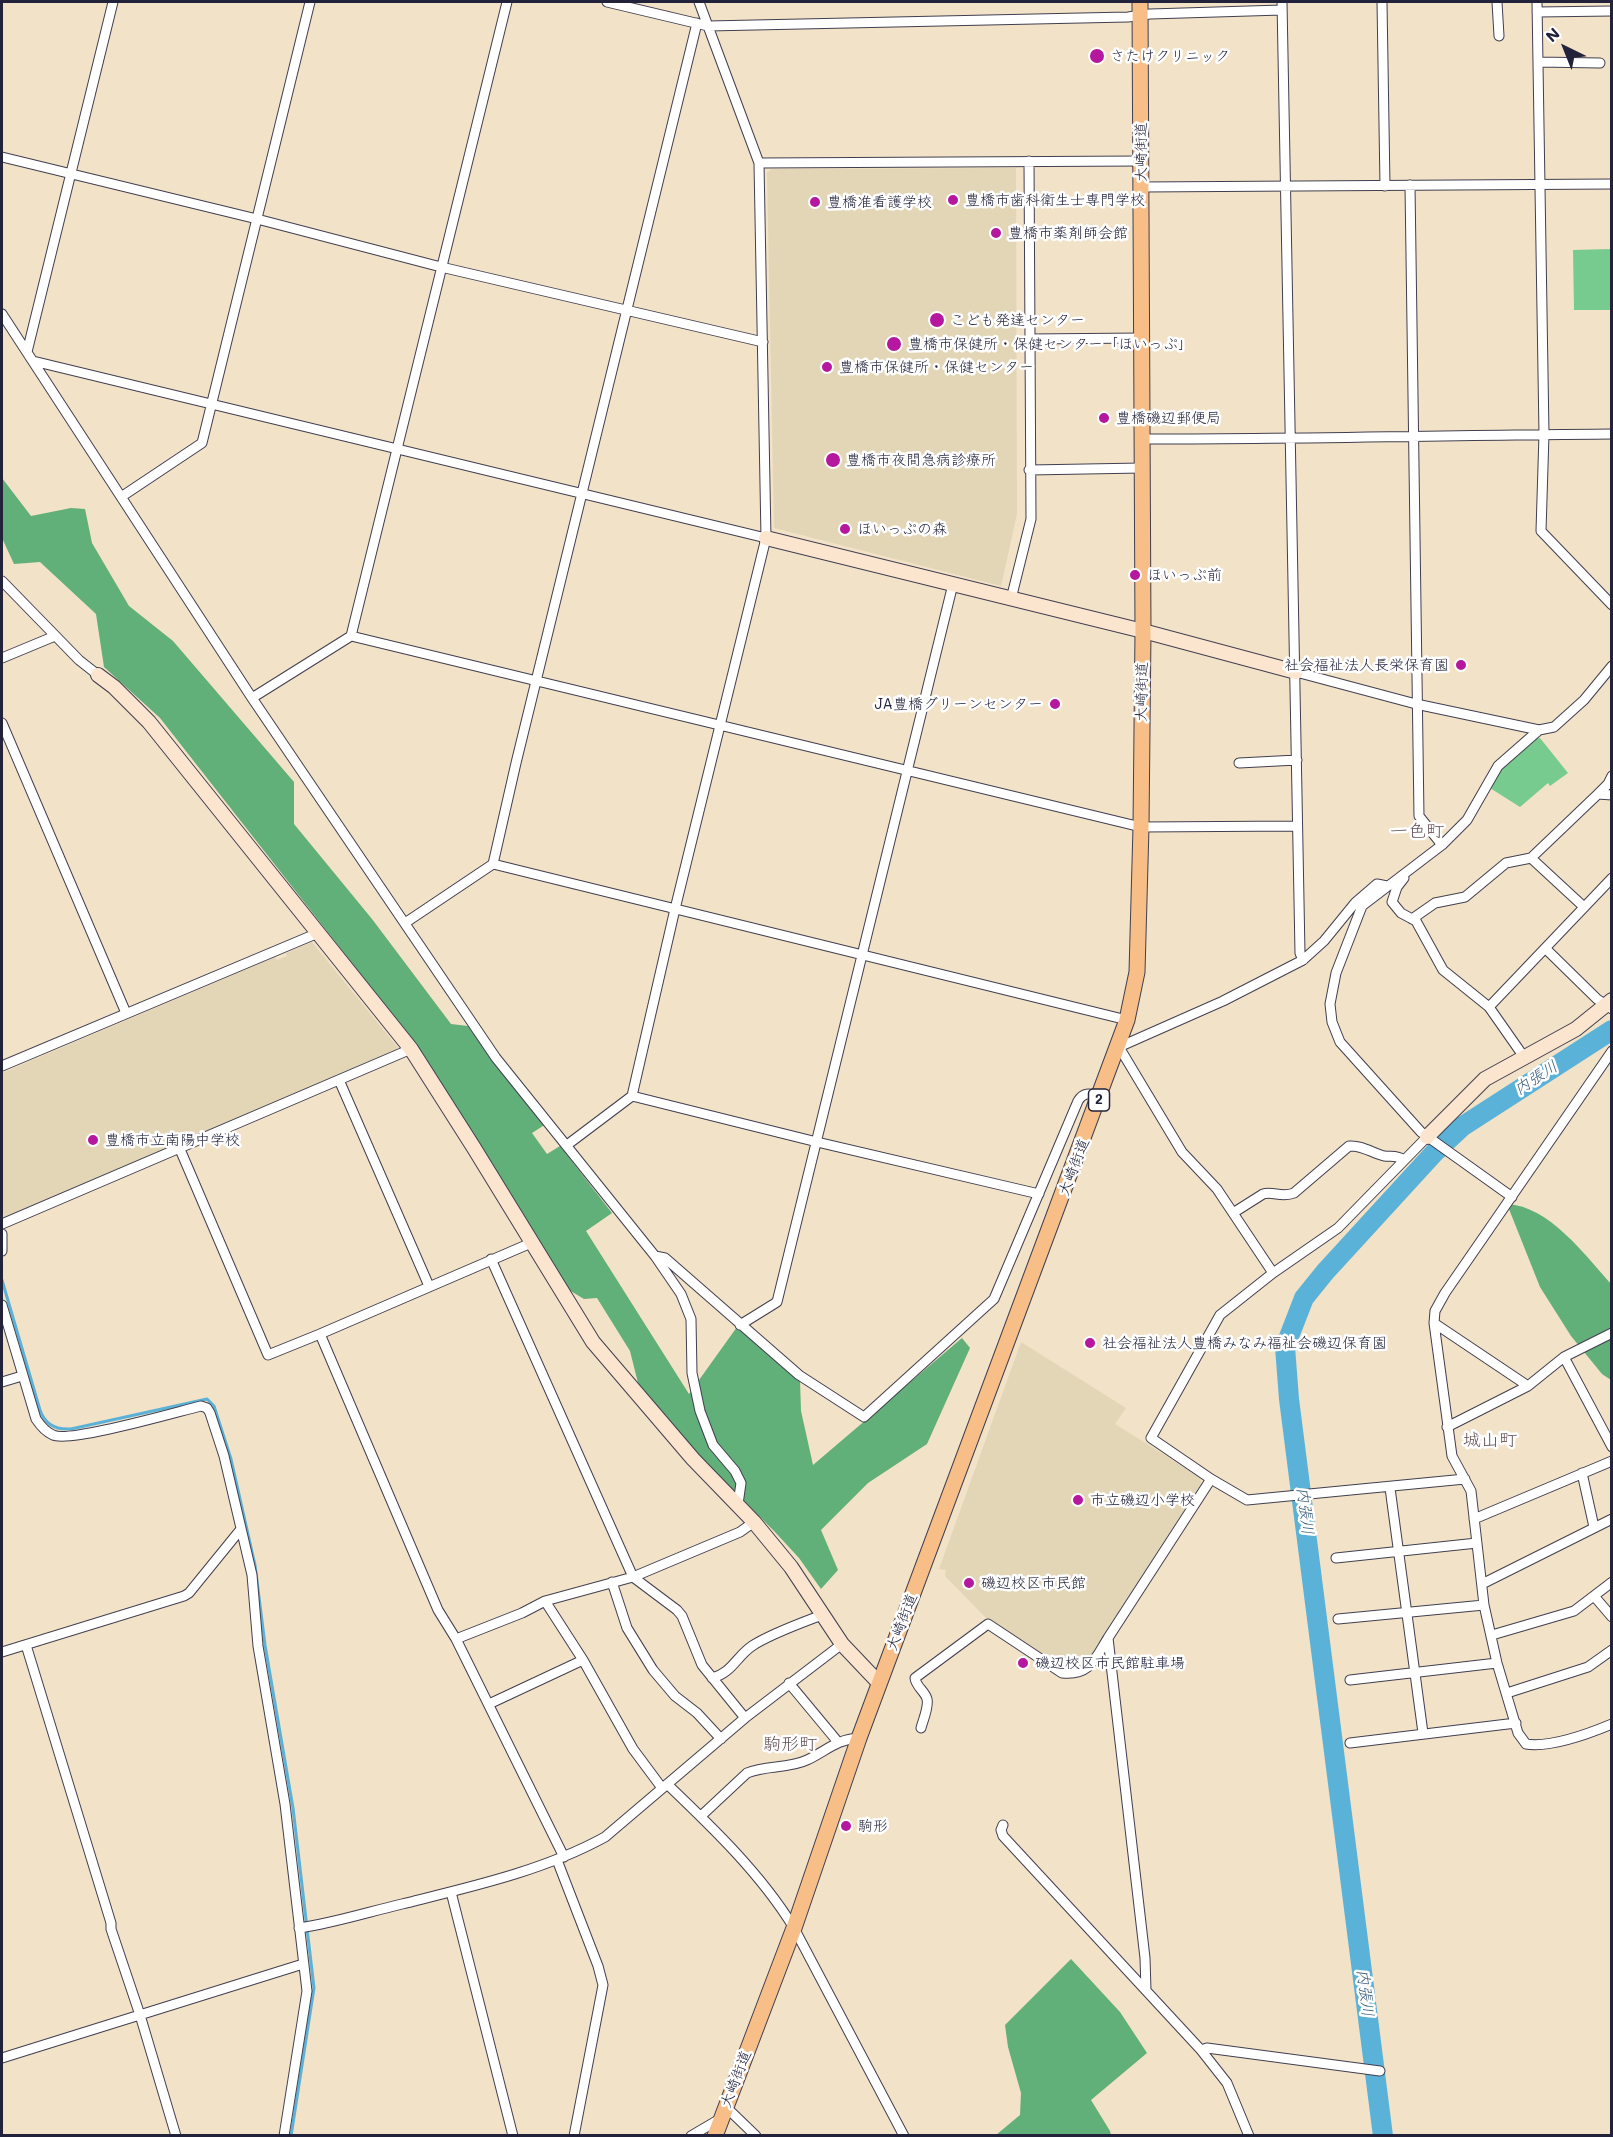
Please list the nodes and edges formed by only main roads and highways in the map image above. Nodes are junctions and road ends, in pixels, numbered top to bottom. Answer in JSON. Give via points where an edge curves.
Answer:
{"nodes":[{"id":1,"x":1140,"y":8,"type":"edge"},
{"id":2,"x":715,"y":2136,"type":"edge"}],
"edges":[{"from":1,"to":2,"type":"main road","name":"大崎街道","number":"2","via":[[1141,827],[1137,972],[1128,1020],[879,1683],[794,1928]]}]}
